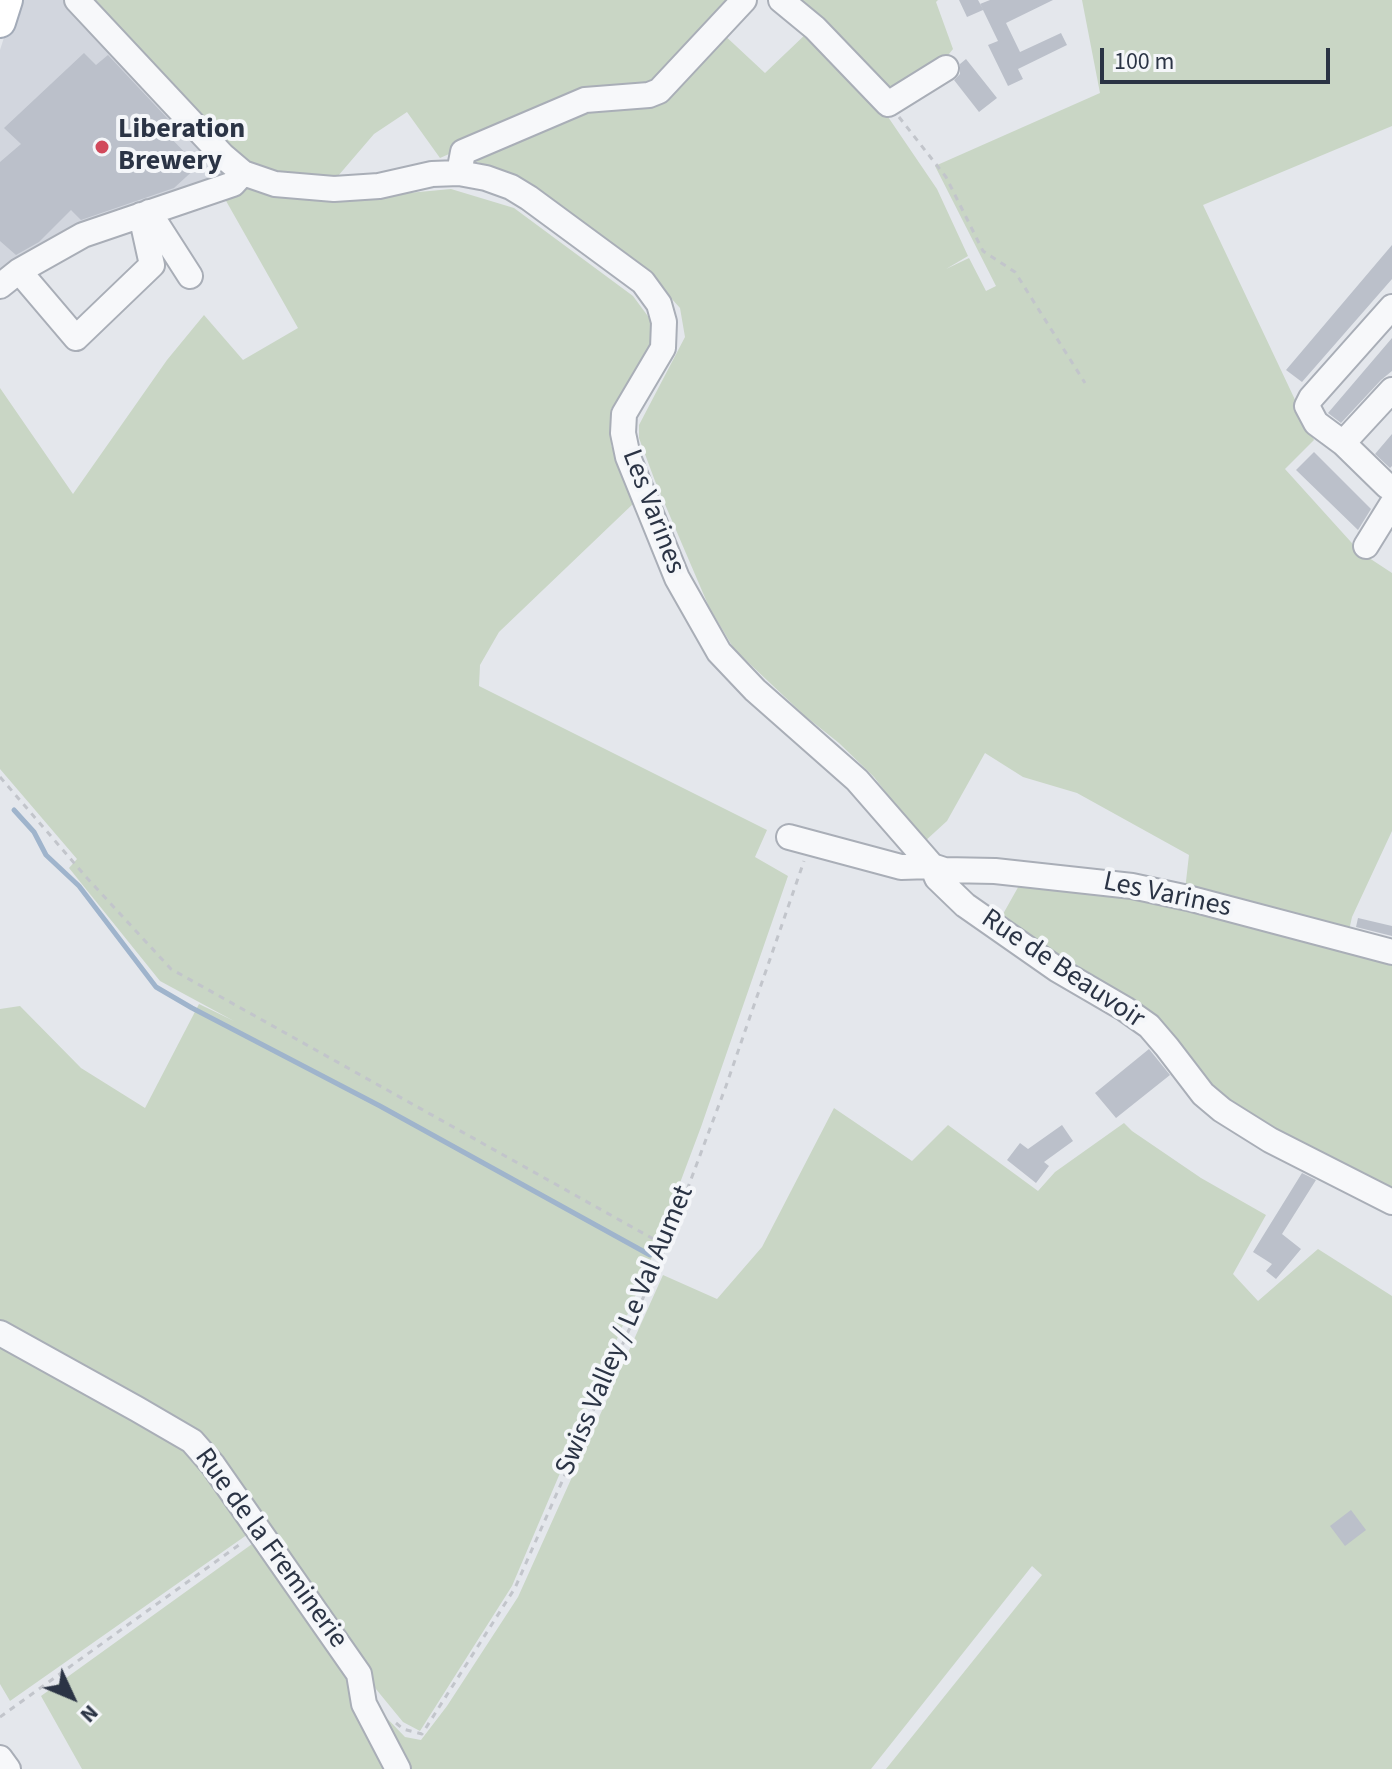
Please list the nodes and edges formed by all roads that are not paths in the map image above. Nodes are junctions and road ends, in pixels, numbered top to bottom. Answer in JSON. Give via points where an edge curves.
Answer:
{"nodes":[{"id":1,"x":77,"y":0,"type":"edge"},
{"id":2,"x":744,"y":0,"type":"edge"},
{"id":3,"x":781,"y":0,"type":"edge"},
{"id":4,"x":946,"y":68,"type":"dead end"},
{"id":5,"x":243,"y":173,"type":"junction"},
{"id":6,"x":459,"y":173,"type":"junction"},
{"id":7,"x":145,"y":214,"type":"junction"},
{"id":8,"x":190,"y":276,"type":"dead end"},
{"id":9,"x":10,"y":279,"type":"edge"},
{"id":10,"x":1392,"y":307,"type":"edge"},
{"id":11,"x":1392,"y":390,"type":"edge"},
{"id":12,"x":1343,"y":443,"type":"junction"},
{"id":13,"x":1392,"y":488,"type":"edge"},
{"id":14,"x":1392,"y":504,"type":"edge"},
{"id":15,"x":1366,"y":546,"type":"dead end"},
{"id":16,"x":800,"y":840,"type":"road end"},
{"id":17,"x":932,"y":866,"type":"junction"},
{"id":18,"x":1392,"y":952,"type":"edge"},
{"id":19,"x":1392,"y":1202,"type":"edge"},
{"id":20,"x":0,"y":1333,"type":"edge"},
{"id":21,"x":0,"y":1758,"type":"edge"},
{"id":22,"x":8,"y":1769,"type":"edge"},
{"id":23,"x":398,"y":1769,"type":"edge"}],
"edges":[{"from":1,"to":5,"type":"street","name":"Les Varines"},
{"from":2,"to":6,"type":"street","via":[[659,91],[585,100],[463,152]]},
{"from":3,"to":4,"type":"street","via":[[888,104]]},
{"from":5,"to":6,"type":"street","name":"Les Varines","via":[[275,184],[334,189]]},
{"from":5,"to":7,"type":"street","via":[[233,184]]},
{"from":6,"to":17,"type":"street","name":"Les Varines","via":[[486,178],[529,198],[643,282],[659,304],[663,348],[624,414],[623,433],[677,578],[719,652],[857,780]]},
{"from":7,"to":8,"type":"street"},
{"from":7,"to":9,"type":"street","via":[[83,235]]},
{"from":7,"to":9,"type":"street","via":[[152,265],[76,338]]},
{"from":10,"to":12,"type":"street","via":[[1307,406],[1316,423]]},
{"from":11,"to":12,"type":"street"},
{"from":12,"to":13,"type":"street"},
{"from":14,"to":15,"type":"street"},
{"from":16,"to":17,"type":"street","via":[[901,867]]},
{"from":17,"to":18,"type":"street","name":"Les Varines","via":[[1132,886]]},
{"from":17,"to":19,"type":"street","name":"Rue de Beauvoir","via":[[937,878],[976,913],[1149,1026],[1222,1110]]},
{"from":20,"to":23,"type":"street","name":"Rue de la Freminerie","via":[[192,1441],[359,1674],[364,1704]]},
{"from":21,"to":22,"type":"street"}]}
